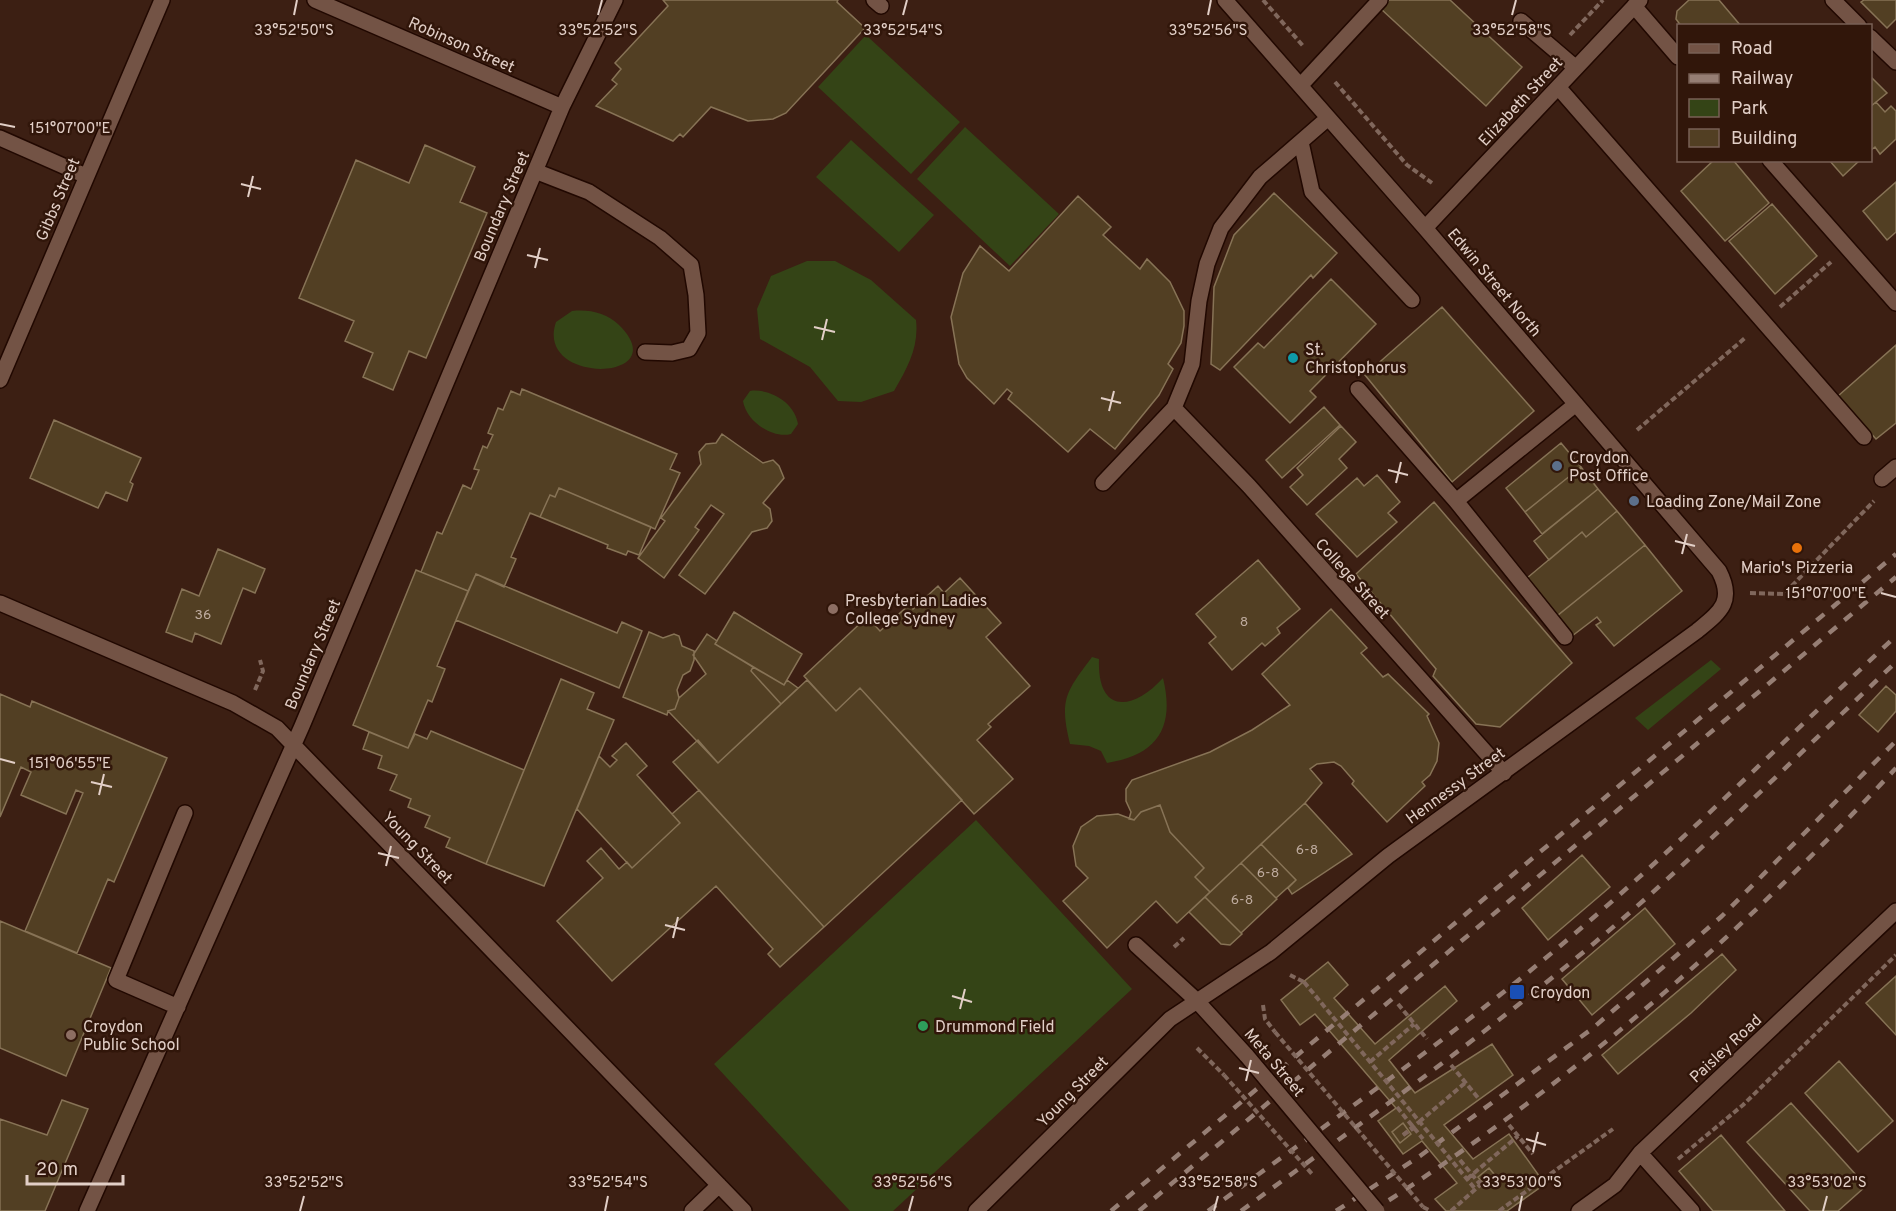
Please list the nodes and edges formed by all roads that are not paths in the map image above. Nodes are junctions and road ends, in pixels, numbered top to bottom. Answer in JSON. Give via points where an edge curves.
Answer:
{"nodes":[{"id":1,"x":162,"y":0,"type":"edge"},
{"id":2,"x":315,"y":0,"type":"edge"},
{"id":3,"x":615,"y":0,"type":"edge"},
{"id":4,"x":1225,"y":0,"type":"edge"},
{"id":5,"x":1380,"y":0,"type":"edge"},
{"id":6,"x":1833,"y":0,"type":"edge"},
{"id":7,"x":1637,"y":3,"type":"edge"},
{"id":8,"x":1521,"y":21,"type":"dead end"},
{"id":9,"x":1857,"y":24,"type":"edge"},
{"id":10,"x":1872,"y":39,"type":"edge"},
{"id":11,"x":1677,"y":56,"type":"edge"},
{"id":12,"x":1896,"y":62,"type":"edge"},
{"id":13,"x":1576,"y":68,"type":"junction"},
{"id":14,"x":1301,"y":85,"type":"junction"},
{"id":15,"x":1558,"y":87,"type":"junction"},
{"id":16,"x":562,"y":107,"type":"junction"},
{"id":17,"x":1328,"y":118,"type":"junction"},
{"id":18,"x":0,"y":138,"type":"edge"},
{"id":19,"x":1301,"y":142,"type":"junction"},
{"id":20,"x":1772,"y":162,"type":"edge"},
{"id":21,"x":535,"y":171,"type":"junction"},
{"id":22,"x":86,"y":176,"type":"junction"},
{"id":23,"x":1425,"y":228,"type":"junction"},
{"id":24,"x":1412,"y":300,"type":"dead end"},
{"id":25,"x":1896,"y":303,"type":"edge"},
{"id":26,"x":645,"y":352,"type":"dead end"},
{"id":27,"x":0,"y":380,"type":"edge"},
{"id":28,"x":1358,"y":389,"type":"dead end"},
{"id":29,"x":1576,"y":404,"type":"junction"},
{"id":30,"x":1174,"y":408,"type":"junction"},
{"id":31,"x":1864,"y":437,"type":"dead end"},
{"id":32,"x":1896,"y":467,"type":"edge"},
{"id":33,"x":1882,"y":479,"type":"road end"},
{"id":34,"x":1103,"y":483,"type":"dead end"},
{"id":35,"x":1456,"y":501,"type":"junction"},
{"id":36,"x":1727,"y":593,"type":"joint"},
{"id":37,"x":0,"y":603,"type":"edge"},
{"id":38,"x":1565,"y":637,"type":"dead end"},
{"id":39,"x":294,"y":744,"type":"junction"},
{"id":40,"x":1504,"y":773,"type":"junction"},
{"id":41,"x":185,"y":813,"type":"dead end"},
{"id":42,"x":1896,"y":910,"type":"edge"},
{"id":43,"x":1136,"y":945,"type":"dead end"},
{"id":44,"x":1196,"y":1000,"type":"junction"},
{"id":45,"x":178,"y":1007,"type":"junction"},
{"id":46,"x":1640,"y":1153,"type":"junction"},
{"id":47,"x":719,"y":1185,"type":"junction"},
{"id":48,"x":87,"y":1211,"type":"edge"},
{"id":49,"x":692,"y":1211,"type":"edge"},
{"id":50,"x":744,"y":1211,"type":"edge"},
{"id":51,"x":976,"y":1211,"type":"edge"},
{"id":52,"x":1377,"y":1211,"type":"edge"},
{"id":53,"x":1580,"y":1211,"type":"edge"},
{"id":54,"x":1692,"y":1211,"type":"edge"}],
"edges":[{"from":1,"to":22,"type":"street","name":"Gibbs Street"},
{"from":2,"to":16,"type":"street","name":"Robinson Street"},
{"from":3,"to":16,"type":"street","name":"Boundary Street"},
{"from":4,"to":14,"type":"street","name":"Edwin Street North"},
{"from":5,"to":14,"type":"street"},
{"from":6,"to":9,"type":"street"},
{"from":7,"to":11,"type":"street"},
{"from":7,"to":13,"type":"street","name":"Elizabeth Street"},
{"from":8,"to":13,"type":"street"},
{"from":10,"to":12,"type":"street"},
{"from":13,"to":15,"type":"street","name":"Elizabeth Street"},
{"from":14,"to":17,"type":"street","name":"Edwin Street North"},
{"from":15,"to":23,"type":"street","name":"Elizabeth Street"},
{"from":15,"to":31,"type":"street"},
{"from":16,"to":21,"type":"street","name":"Boundary Street"},
{"from":17,"to":19,"type":"street"},
{"from":17,"to":23,"type":"street","name":"Edwin Street North"},
{"from":18,"to":22,"type":"street"},
{"from":19,"to":24,"type":"street","via":[[1312,192]]},
{"from":19,"to":30,"type":"street","via":[[1260,177],[1221,228],[1207,264],[1199,301],[1192,364]]},
{"from":20,"to":25,"type":"street"},
{"from":21,"to":26,"type":"street","via":[[589,192],[660,238],[691,265],[698,333],[689,349]]},
{"from":21,"to":39,"type":"street","name":"Boundary Street"},
{"from":22,"to":27,"type":"street","name":"Gibbs Street"},
{"from":23,"to":29,"type":"street","name":"Edwin Street North"},
{"from":28,"to":35,"type":"street"},
{"from":29,"to":35,"type":"street"},
{"from":29,"to":36,"type":"street","name":"Edwin Street North","via":[[1719,571]]},
{"from":30,"to":34,"type":"street"},
{"from":30,"to":40,"type":"street","name":"College Street","via":[[1249,486]]},
{"from":32,"to":33,"type":"street"},
{"from":35,"to":38,"type":"street"},
{"from":36,"to":40,"type":"street","name":"Hennessy Street","via":[[1715,616],[1697,631]]},
{"from":37,"to":39,"type":"street","name":"Young Street","via":[[247,710]]},
{"from":39,"to":45,"type":"street","name":"Boundary Street"},
{"from":39,"to":47,"type":"street","name":"Young Street"},
{"from":40,"to":44,"type":"street","name":"Hennessy Street","via":[[1388,856],[1271,952]]},
{"from":41,"to":45,"type":"street","via":[[116,980]]},
{"from":42,"to":46,"type":"street","name":"Paisley Road"},
{"from":43,"to":44,"type":"street","name":"Meta Street"},
{"from":44,"to":51,"type":"street","name":"Young Street","via":[[1170,1019]]},
{"from":44,"to":52,"type":"street","name":"Meta Street","bridge":true},
{"from":45,"to":48,"type":"street","name":"Boundary Street"},
{"from":46,"to":53,"type":"street","name":"Paisley Road","via":[[1615,1185]]},
{"from":46,"to":54,"type":"street"},
{"from":47,"to":49,"type":"street"},
{"from":47,"to":50,"type":"street","name":"Young Street"}]}
